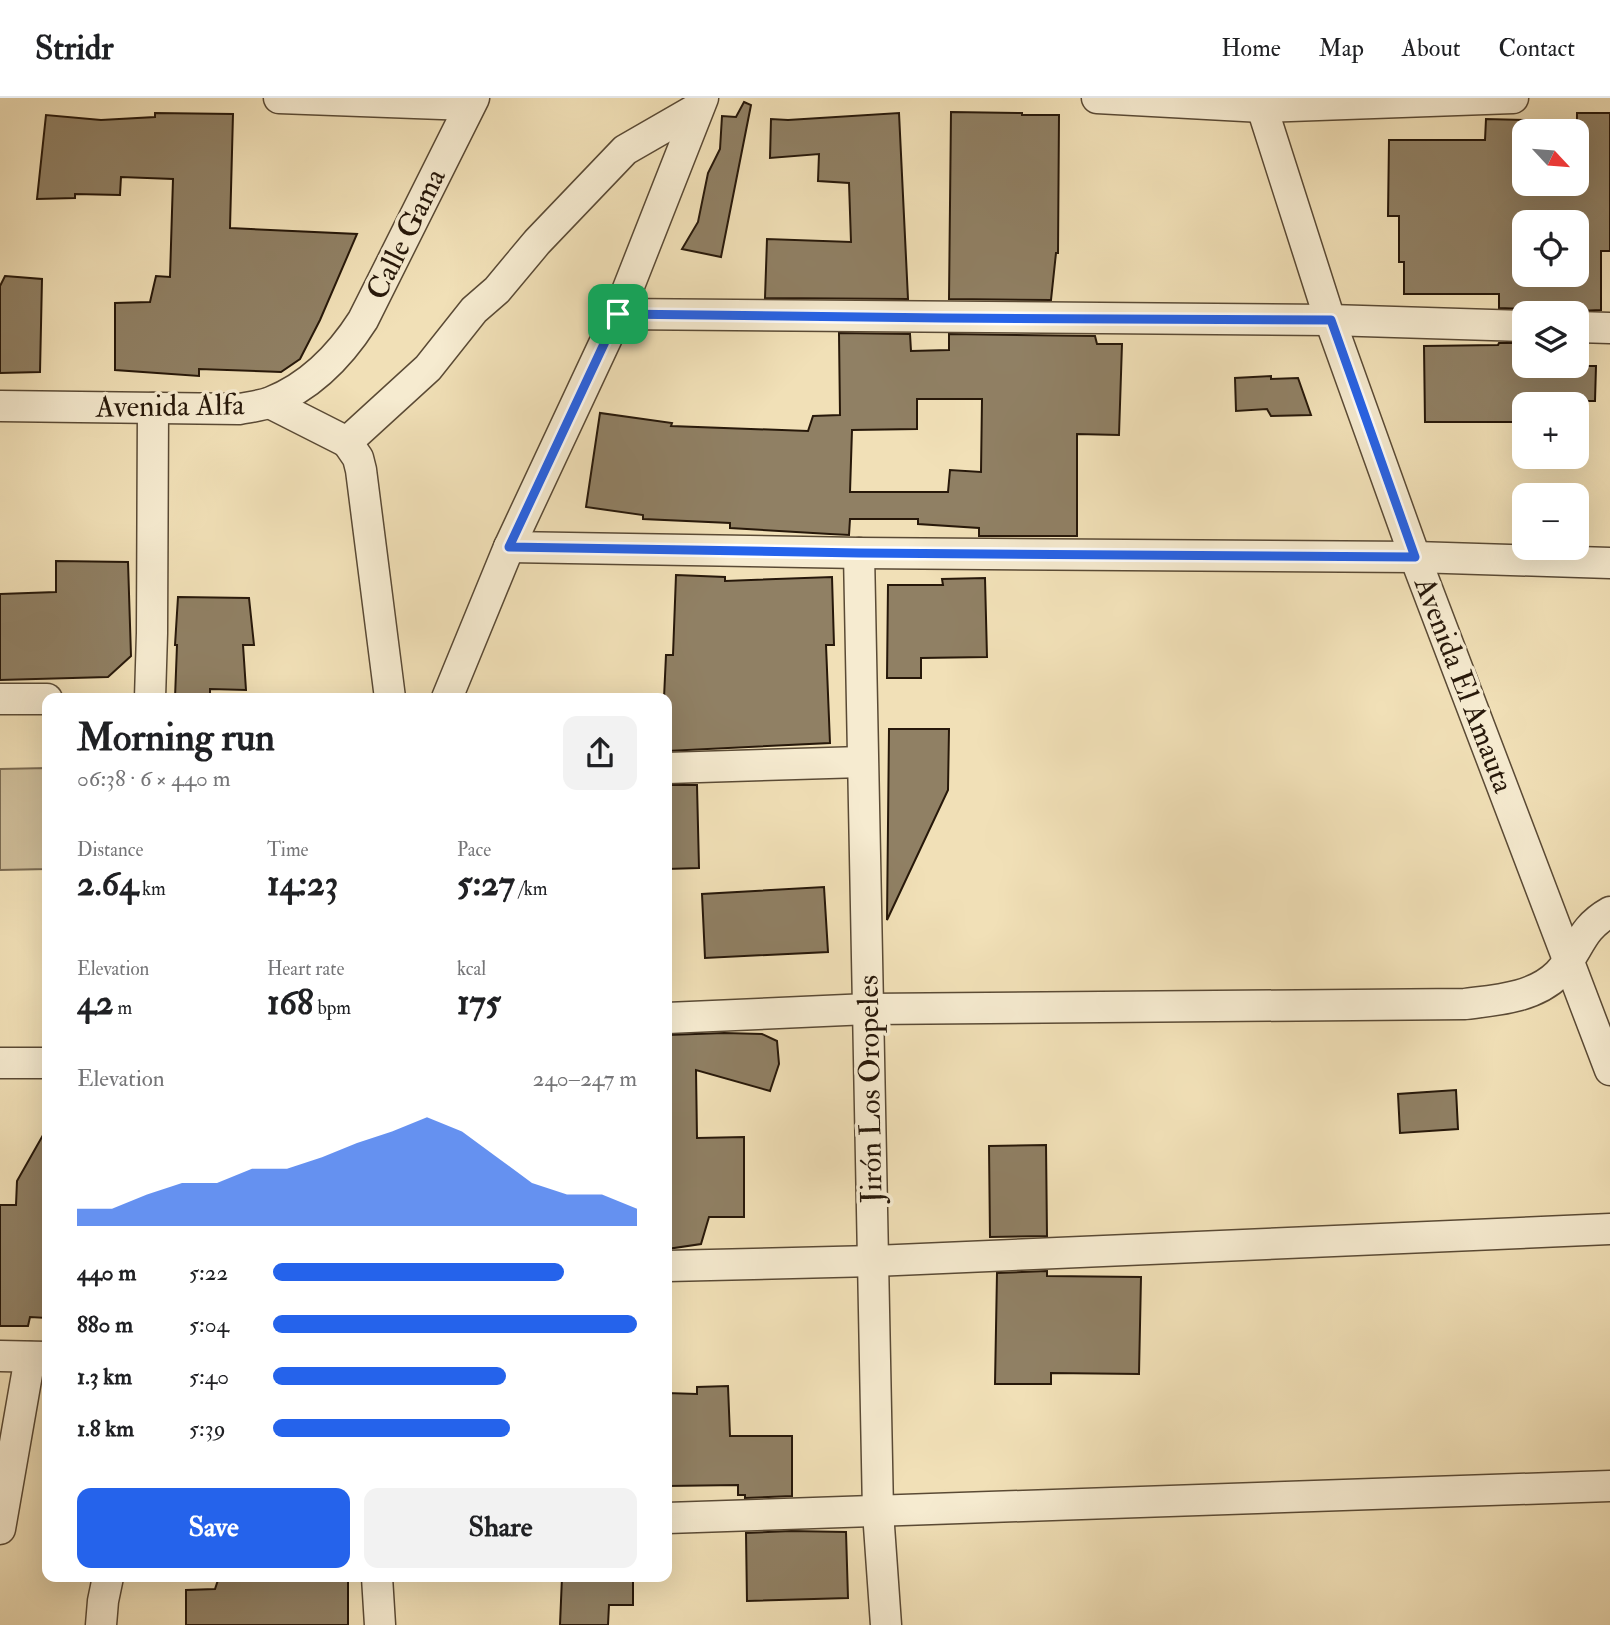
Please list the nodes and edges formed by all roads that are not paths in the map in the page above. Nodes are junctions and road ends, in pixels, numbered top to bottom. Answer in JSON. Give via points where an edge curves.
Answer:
{"nodes":[{"id":1,"x":279,"y":98,"type":"edge"},
{"id":2,"x":1097,"y":98,"type":"edge"},
{"id":3,"x":1513,"y":98,"type":"edge"},
{"id":4,"x":471,"y":100,"type":"edge"},
{"id":5,"x":1260,"y":102,"type":"edge"},
{"id":6,"x":700,"y":103,"type":"edge"},
{"id":7,"x":618,"y":314,"type":"junction"},
{"id":8,"x":1331,"y":320,"type":"junction"},
{"id":9,"x":1512,"y":326,"type":"edge"},
{"id":10,"x":1589,"y":327,"type":"edge"},
{"id":11,"x":1610,"y":328,"type":"edge"},
{"id":12,"x":330,"y":365,"type":"joint"},
{"id":13,"x":270,"y":402,"type":"junction"},
{"id":14,"x":0,"y":406,"type":"edge"},
{"id":15,"x":153,"y":408,"type":"junction"},
{"id":16,"x":348,"y":442,"type":"junction"},
{"id":17,"x":509,"y":547,"type":"junction"},
{"id":18,"x":859,"y":553,"type":"junction"},
{"id":19,"x":1415,"y":557,"type":"junction"},
{"id":20,"x":1610,"y":563,"type":"edge"},
{"id":21,"x":149,"y":693,"type":"edge"},
{"id":22,"x":389,"y":693,"type":"edge"},
{"id":23,"x":449,"y":693,"type":"edge"},
{"id":24,"x":0,"y":699,"type":"edge"},
{"id":25,"x":42,"y":699,"type":"edge"},
{"id":26,"x":862,"y":762,"type":"junction"},
{"id":27,"x":672,"y":768,"type":"edge"},
{"id":28,"x":1610,"y":912,"type":"edge"},
{"id":29,"x":1569,"y":958,"type":"junction"},
{"id":30,"x":868,"y":1009,"type":"junction"},
{"id":31,"x":672,"y":1018,"type":"edge"},
{"id":32,"x":0,"y":1063,"type":"edge"},
{"id":33,"x":42,"y":1063,"type":"edge"},
{"id":34,"x":1610,"y":1070,"type":"edge"},
{"id":35,"x":1610,"y":1229,"type":"edge"},
{"id":36,"x":874,"y":1261,"type":"junction"},
{"id":37,"x":672,"y":1266,"type":"edge"},
{"id":38,"x":0,"y":1356,"type":"edge"},
{"id":39,"x":39,"y":1357,"type":"edge"},
{"id":40,"x":1610,"y":1486,"type":"edge"},
{"id":41,"x":878,"y":1512,"type":"junction"},
{"id":42,"x":672,"y":1518,"type":"edge"},
{"id":43,"x":0,"y":1529,"type":"edge"},
{"id":44,"x":107,"y":1582,"type":"edge"},
{"id":45,"x":377,"y":1582,"type":"edge"},
{"id":46,"x":101,"y":1625,"type":"edge"},
{"id":47,"x":380,"y":1625,"type":"edge"},
{"id":48,"x":886,"y":1625,"type":"edge"}],
"edges":[{"from":1,"to":4,"type":"street"},
{"from":2,"to":5,"type":"street"},
{"from":3,"to":5,"type":"street"},
{"from":4,"to":12,"type":"street","name":"Calle Gama","via":[[363,320]]},
{"from":5,"to":8,"type":"street","name":"Avenida El Amauta"},
{"from":6,"to":7,"type":"street"},
{"from":6,"to":16,"type":"street","via":[[625,150],[474,310],[428,368]]},
{"from":7,"to":8,"type":"street"},
{"from":7,"to":17,"type":"street"},
{"from":8,"to":9,"type":"street"},
{"from":8,"to":19,"type":"street","name":"Avenida El Amauta"},
{"from":10,"to":11,"type":"street"},
{"from":12,"to":13,"type":"street","name":"Avenida Alfa"},
{"from":13,"to":15,"type":"street","name":"Avenida Alfa","via":[[239,409]]},
{"from":13,"to":16,"type":"street"},
{"from":14,"to":15,"type":"street","name":"Avenida Alfa"},
{"from":15,"to":21,"type":"street"},
{"from":16,"to":22,"type":"street","via":[[361,470]]},
{"from":17,"to":18,"type":"street"},
{"from":17,"to":23,"type":"street"},
{"from":18,"to":19,"type":"street"},
{"from":18,"to":26,"type":"street","name":"Jirón Los Oropeles"},
{"from":19,"to":20,"type":"street"},
{"from":19,"to":29,"type":"street","name":"Avenida El Amauta"},
{"from":24,"to":25,"type":"street"},
{"from":26,"to":27,"type":"street"},
{"from":26,"to":30,"type":"street","name":"Jirón Los Oropeles"},
{"from":28,"to":29,"type":"street","via":[[1585,931]]},
{"from":29,"to":30,"type":"street","via":[[1558,974],[1527,992],[1465,1004]]},
{"from":29,"to":34,"type":"street","name":"Avenida El Amauta"},
{"from":30,"to":31,"type":"street"},
{"from":30,"to":36,"type":"street","name":"Jirón Los Oropeles"},
{"from":32,"to":33,"type":"street"},
{"from":35,"to":36,"type":"street"},
{"from":36,"to":37,"type":"street"},
{"from":36,"to":41,"type":"street","name":"Jirón Los Oropeles"},
{"from":38,"to":39,"type":"street"},
{"from":39,"to":43,"type":"street"},
{"from":40,"to":41,"type":"street"},
{"from":41,"to":42,"type":"street"},
{"from":41,"to":48,"type":"street","name":"Jirón Los Oropeles"},
{"from":44,"to":46,"type":"street"},
{"from":45,"to":47,"type":"street"}]}
